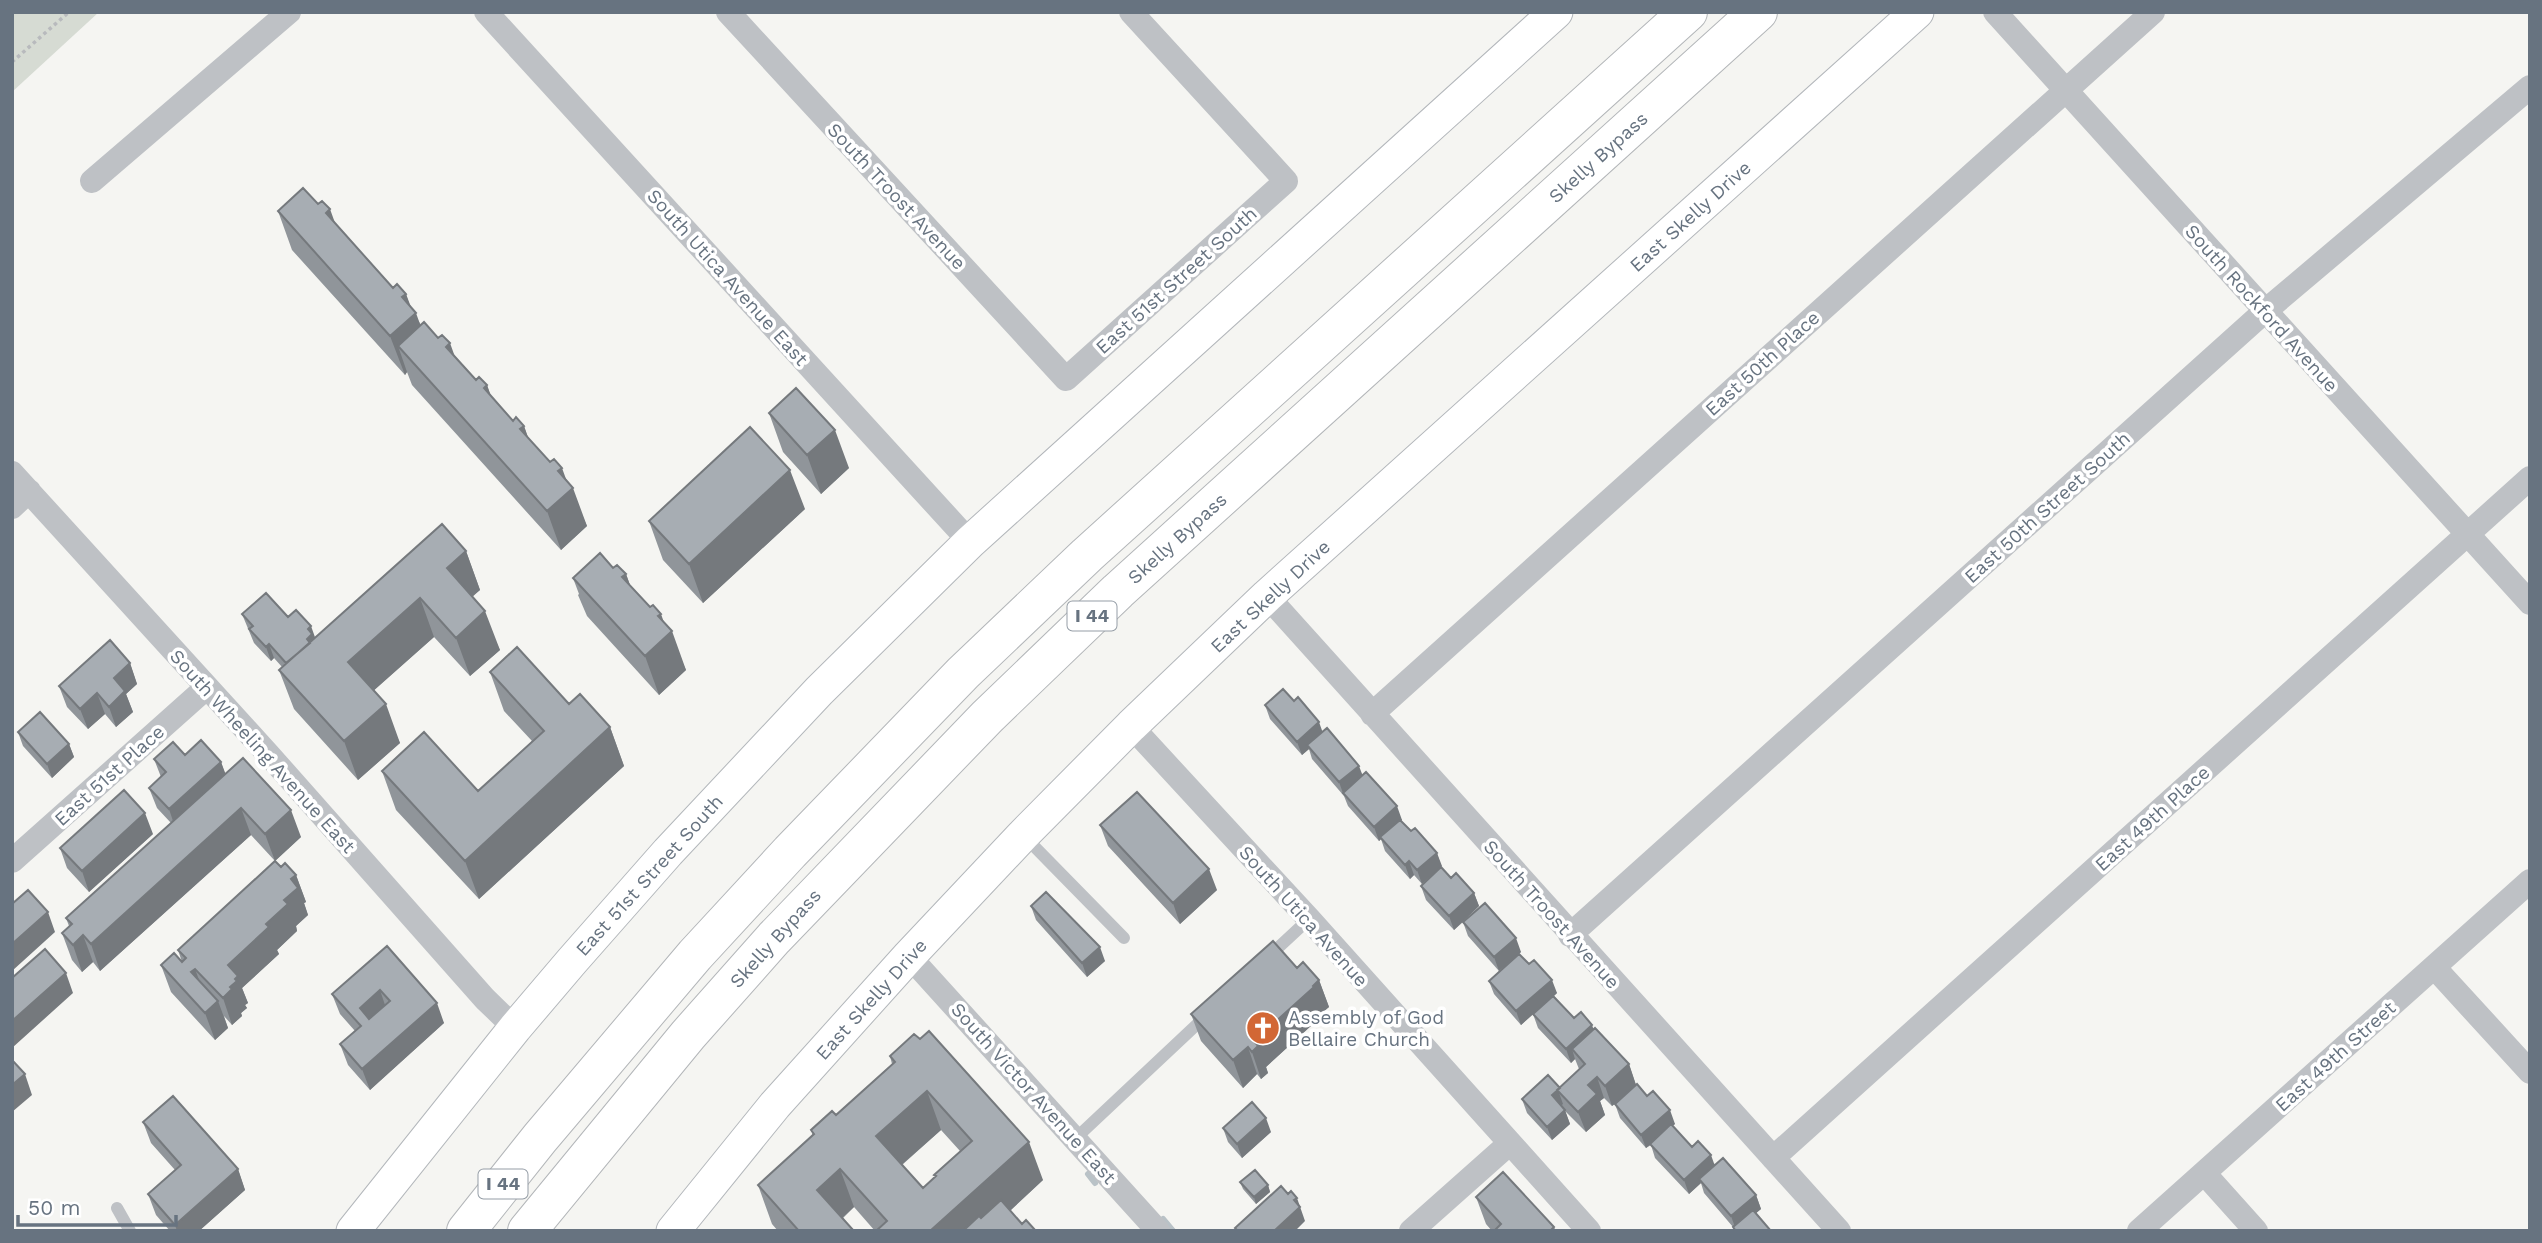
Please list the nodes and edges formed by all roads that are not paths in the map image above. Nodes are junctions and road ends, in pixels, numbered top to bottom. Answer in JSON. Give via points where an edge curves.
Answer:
{"nodes":[{"id":1,"x":289,"y":12,"type":"edge"},
{"id":2,"x":486,"y":12,"type":"edge"},
{"id":3,"x":729,"y":12,"type":"edge"},
{"id":4,"x":1131,"y":12,"type":"edge"},
{"id":5,"x":1688,"y":12,"type":"edge"},
{"id":6,"x":1758,"y":12,"type":"edge"},
{"id":7,"x":1917,"y":12,"type":"edge"},
{"id":8,"x":1995,"y":12,"type":"edge"},
{"id":9,"x":2153,"y":12,"type":"edge"},
{"id":10,"x":1545,"y":16,"type":"edge"},
{"id":11,"x":2530,"y":87,"type":"edge"},
{"id":12,"x":2065,"y":90,"type":"junction"},
{"id":13,"x":92,"y":181,"type":"dead end"},
{"id":14,"x":2264,"y":312,"type":"junction"},
{"id":15,"x":1066,"y":379,"type":"joint"},
{"id":16,"x":12,"y":473,"type":"edge"},
{"id":17,"x":2530,"y":478,"type":"edge"},
{"id":18,"x":20,"y":499,"type":"edge"},
{"id":19,"x":2468,"y":535,"type":"junction"},
{"id":20,"x":970,"y":542,"type":"junction"},
{"id":21,"x":1267,"y":596,"type":"junction"},
{"id":22,"x":2530,"y":603,"type":"edge"},
{"id":23,"x":206,"y":688,"type":"junction"},
{"id":24,"x":1372,"y":714,"type":"junction"},
{"id":25,"x":1131,"y":726,"type":"junction"},
{"id":26,"x":1023,"y":835,"type":"junction"},
{"id":27,"x":12,"y":861,"type":"edge"},
{"id":28,"x":2530,"y":881,"type":"edge"},
{"id":29,"x":1309,"y":919,"type":"junction"},
{"id":30,"x":1570,"y":935,"type":"junction"},
{"id":31,"x":1124,"y":938,"type":"dead end"},
{"id":32,"x":909,"y":956,"type":"junction"},
{"id":33,"x":1258,"y":967,"type":"edge"},
{"id":34,"x":2434,"y":967,"type":"junction"},
{"id":35,"x":1218,"y":1005,"type":"edge"},
{"id":36,"x":515,"y":1028,"type":"junction"},
{"id":37,"x":2530,"y":1072,"type":"edge"},
{"id":38,"x":1076,"y":1138,"type":"junction"},
{"id":39,"x":1510,"y":1143,"type":"junction"},
{"id":40,"x":1773,"y":1158,"type":"junction"},
{"id":41,"x":2204,"y":1173,"type":"junction"},
{"id":42,"x":117,"y":1208,"type":"dead end"},
{"id":43,"x":130,"y":1231,"type":"edge"},
{"id":44,"x":353,"y":1231,"type":"edge"},
{"id":45,"x":466,"y":1231,"type":"edge"},
{"id":46,"x":527,"y":1231,"type":"edge"},
{"id":47,"x":673,"y":1231,"type":"edge"},
{"id":48,"x":1158,"y":1231,"type":"edge"},
{"id":49,"x":1411,"y":1231,"type":"edge"},
{"id":50,"x":1589,"y":1231,"type":"edge"},
{"id":51,"x":1839,"y":1231,"type":"edge"},
{"id":52,"x":2139,"y":1231,"type":"edge"},
{"id":53,"x":2256,"y":1231,"type":"edge"}],
"edges":[{"from":1,"to":13,"type":"street"},
{"from":2,"to":20,"type":"street","name":"South Utica Avenue East"},
{"from":3,"to":15,"type":"street","name":"South Troost Avenue"},
{"from":4,"to":15,"type":"street","name":"East 51st Street South","via":[[1286,181]]},
{"from":5,"to":45,"type":"highway","number":"I 44","via":[[1087,555],[963,673],[695,955]]},
{"from":6,"to":46,"type":"highway","name":"Skelly Bypass","number":"I 44","via":[[1129,581],[987,716],[688,1035]]},
{"from":7,"to":21,"type":"main road","name":"East Skelly Drive"},
{"from":8,"to":12,"type":"street","name":"South Rockford Avenue"},
{"from":9,"to":12,"type":"street","name":"East 50th Place"},
{"from":10,"to":20,"type":"main road"},
{"from":11,"to":14,"type":"street","name":"East 50th Street South"},
{"from":12,"to":14,"type":"street","name":"South Rockford Avenue"},
{"from":12,"to":24,"type":"street","name":"East 50th Place"},
{"from":14,"to":19,"type":"street","name":"South Rockford Avenue"},
{"from":14,"to":30,"type":"street","name":"East 50th Street South"},
{"from":16,"to":18,"type":"street","name":"South Wheeling Avenue East"},
{"from":17,"to":19,"type":"street","name":"East 49th Place"},
{"from":18,"to":23,"type":"street","name":"South Wheeling Avenue East"},
{"from":19,"to":22,"type":"street","name":"South Rockford Avenue"},
{"from":19,"to":40,"type":"street","name":"East 49th Place"},
{"from":20,"to":36,"type":"main road","name":"East 51st Street South","via":[[761,752]]},
{"from":21,"to":24,"type":"street","name":"South Troost Avenue"},
{"from":21,"to":25,"type":"main road","name":"East Skelly Drive"},
{"from":23,"to":27,"type":"street","name":"East 51st Place"},
{"from":23,"to":36,"type":"street","name":"South Wheeling Avenue East"},
{"from":24,"to":30,"type":"street","name":"South Troost Avenue"},
{"from":25,"to":26,"type":"main road","name":"East Skelly Drive"},
{"from":25,"to":29,"type":"street","name":"South Utica Avenue"},
{"from":26,"to":31,"type":"lane"},
{"from":26,"to":32,"type":"main road","name":"East Skelly Drive"},
{"from":28,"to":34,"type":"street","name":"East 49th Street"},
{"from":29,"to":33,"type":"lane"},
{"from":29,"to":39,"type":"street","name":"South Utica Avenue"},
{"from":30,"to":40,"type":"street","name":"South Troost Avenue"},
{"from":32,"to":38,"type":"street","name":"South Victor Avenue East"},
{"from":32,"to":47,"type":"main road","name":"East Skelly Drive","via":[[775,1105]]},
{"from":34,"to":37,"type":"street"},
{"from":34,"to":41,"type":"street","name":"East 49th Street"},
{"from":35,"to":38,"type":"lane"},
{"from":36,"to":44,"type":"main road","name":"East 51st Street South"},
{"from":38,"to":48,"type":"street","name":"South Victor Avenue East"},
{"from":39,"to":49,"type":"street"},
{"from":39,"to":50,"type":"street","name":"South Utica Avenue"},
{"from":40,"to":51,"type":"street","name":"South Troost Avenue"},
{"from":41,"to":52,"type":"street","name":"East 49th Street"},
{"from":41,"to":53,"type":"street"},
{"from":42,"to":43,"type":"lane"}]}
